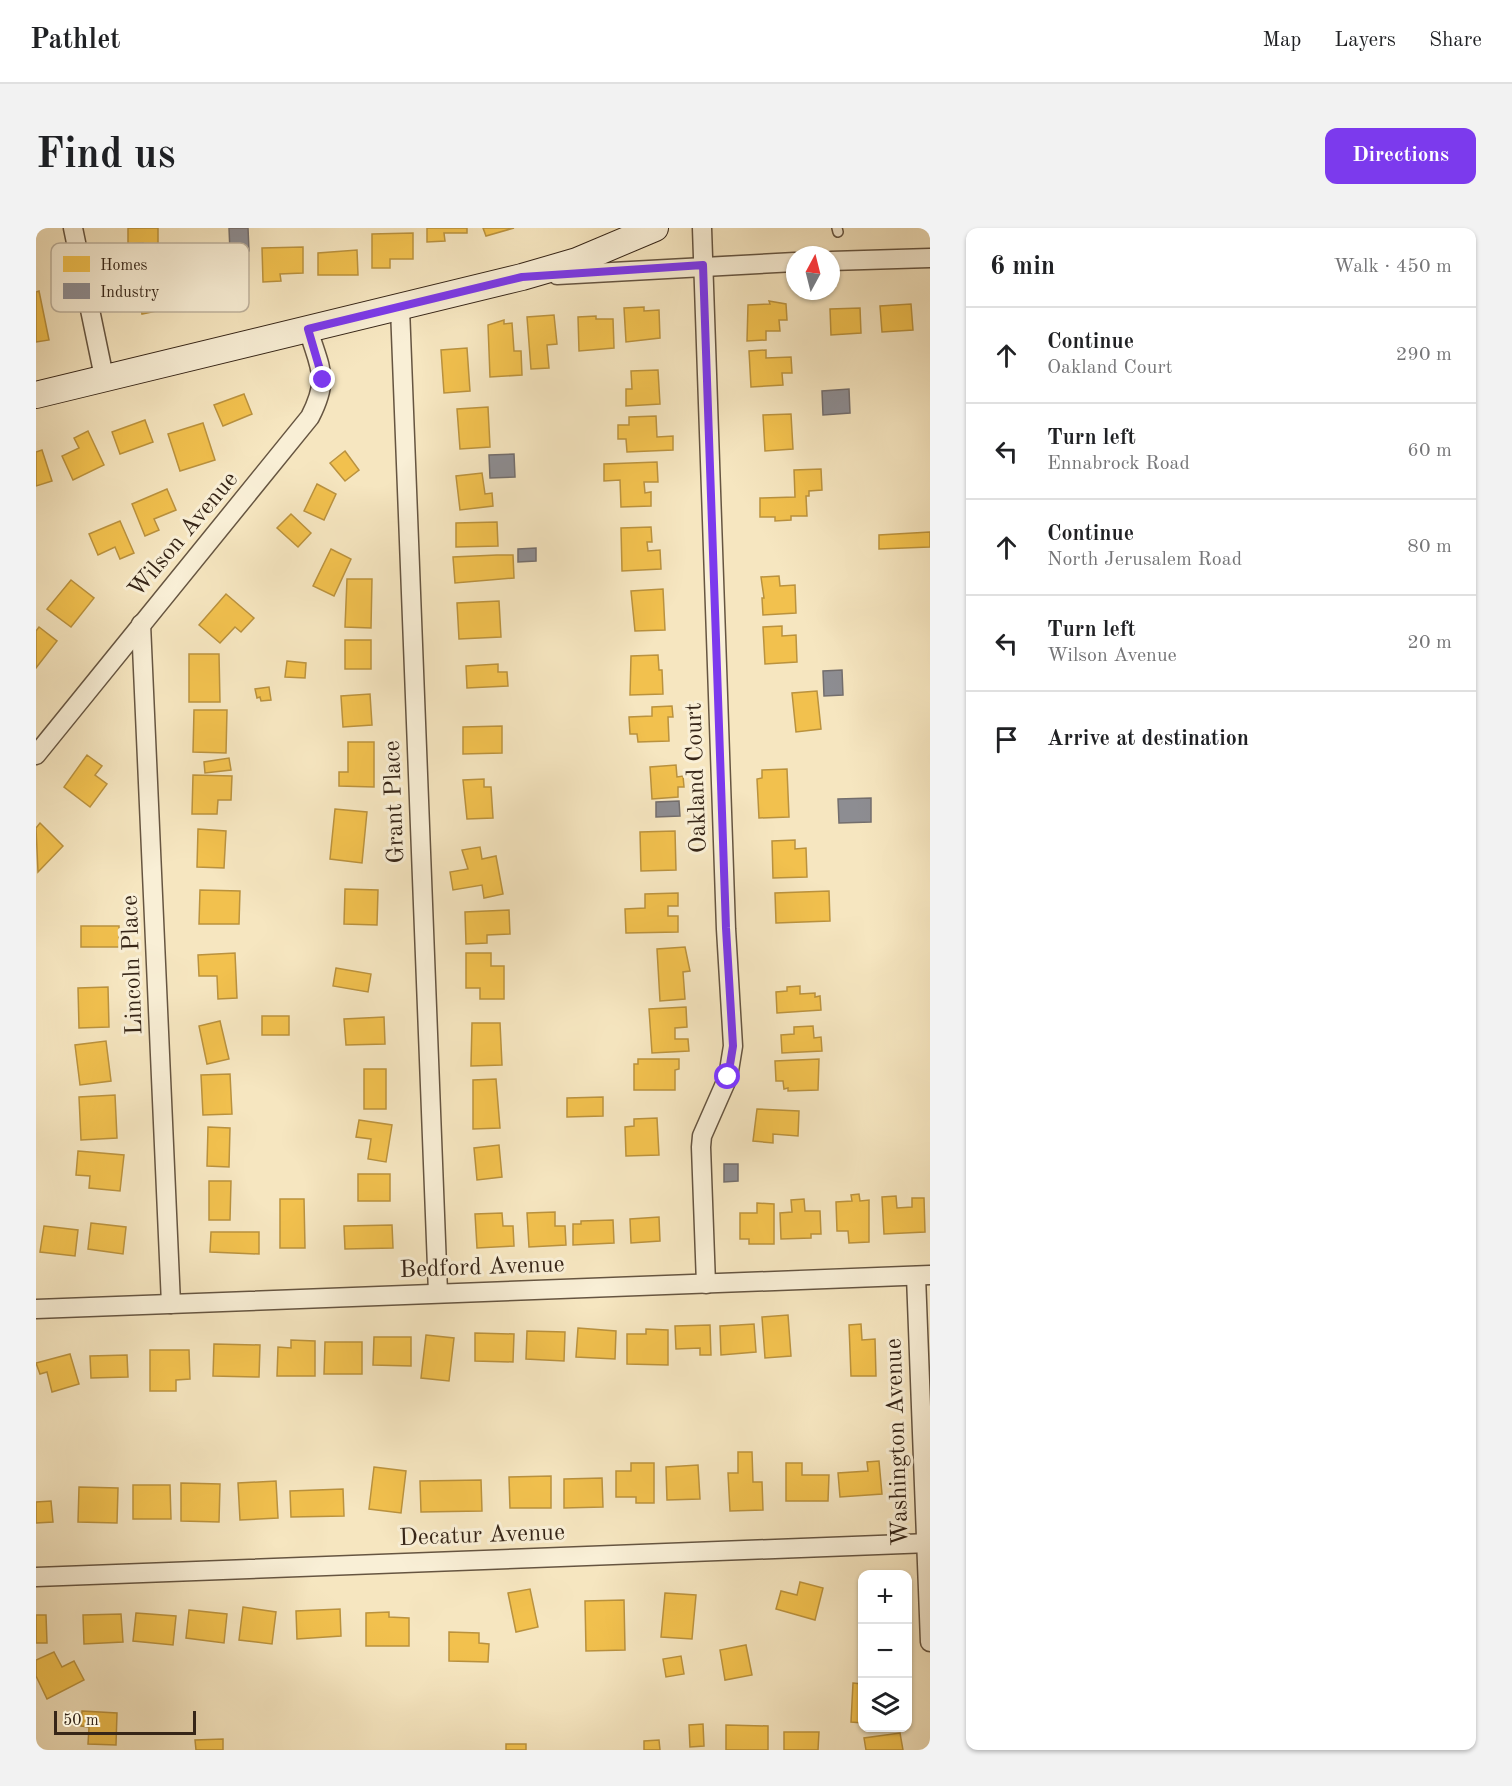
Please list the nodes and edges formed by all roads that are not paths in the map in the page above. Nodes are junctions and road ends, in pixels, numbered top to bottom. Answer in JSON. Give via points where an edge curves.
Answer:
{"nodes":[{"id":1,"x":73,"y":228,"type":"edge"},
{"id":2,"x":656,"y":228,"type":"edge"},
{"id":3,"x":702,"y":228,"type":"edge"},
{"id":4,"x":76,"y":243,"type":"edge"},
{"id":5,"x":930,"y":258,"type":"edge"},
{"id":6,"x":840,"y":261,"type":"edge"},
{"id":7,"x":786,"y":262,"type":"edge"},
{"id":8,"x":703,"y":265,"type":"junction"},
{"id":9,"x":522,"y":277,"type":"junction"},
{"id":10,"x":400,"y":308,"type":"junction"},
{"id":11,"x":90,"y":312,"type":"edge"},
{"id":12,"x":308,"y":329,"type":"junction"},
{"id":13,"x":104,"y":377,"type":"junction"},
{"id":14,"x":36,"y":395,"type":"edge"},
{"id":15,"x":141,"y":624,"type":"junction"},
{"id":16,"x":36,"y":755,"type":"edge"},
{"id":17,"x":923,"y":1275,"type":"edge"},
{"id":18,"x":706,"y":1284,"type":"junction"},
{"id":19,"x":438,"y":1293,"type":"junction"},
{"id":20,"x":171,"y":1304,"type":"junction"},
{"id":21,"x":36,"y":1310,"type":"edge"},
{"id":22,"x":928,"y":1543,"type":"edge"},
{"id":23,"x":36,"y":1577,"type":"edge"},
{"id":24,"x":930,"y":1642,"type":"edge"}],
"edges":[{"from":1,"to":4,"type":"street"},
{"from":2,"to":9,"type":"main road"},
{"from":3,"to":8,"type":"street","name":"Oakland Court"},
{"from":5,"to":6,"type":"street"},
{"from":7,"to":8,"type":"street"},
{"from":8,"to":9,"type":"street"},
{"from":8,"to":18,"type":"street","name":"Oakland Court","via":[[733,1046],[728,1077],[702,1136]]},
{"from":9,"to":10,"type":"main road"},
{"from":10,"to":12,"type":"main road"},
{"from":10,"to":19,"type":"street","name":"Grant Place"},
{"from":11,"to":13,"type":"street"},
{"from":12,"to":13,"type":"main road"},
{"from":12,"to":15,"type":"street","name":"Wilson Avenue","via":[[323,380],[322,394],[310,417]]},
{"from":13,"to":14,"type":"main road"},
{"from":15,"to":16,"type":"street","name":"Wilson Avenue"},
{"from":15,"to":20,"type":"street","name":"Lincoln Place"},
{"from":17,"to":18,"type":"street","name":"Bedford Avenue"},
{"from":17,"to":22,"type":"street","name":"Washington Avenue"},
{"from":18,"to":19,"type":"street","name":"Bedford Avenue"},
{"from":19,"to":20,"type":"street","name":"Bedford Avenue"},
{"from":20,"to":21,"type":"street","name":"Bedford Avenue"},
{"from":22,"to":23,"type":"street","name":"Decatur Avenue"},
{"from":22,"to":24,"type":"street","name":"Washington Avenue"}]}
